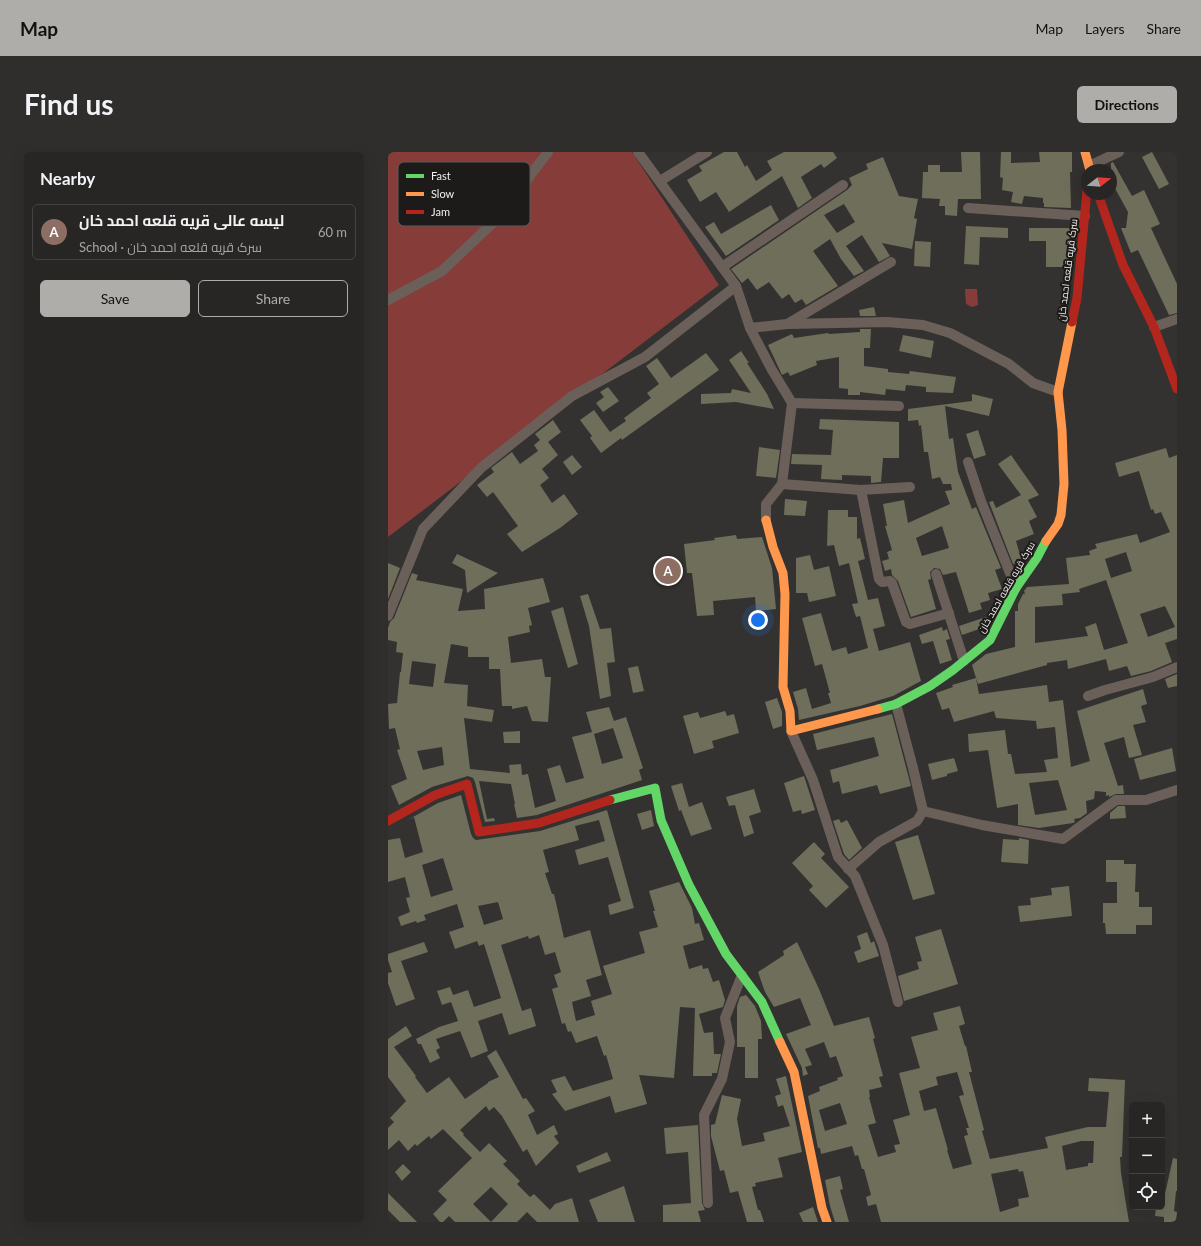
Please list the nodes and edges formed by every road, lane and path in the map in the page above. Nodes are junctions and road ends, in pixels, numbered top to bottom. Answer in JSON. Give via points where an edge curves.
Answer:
{"nodes":[{"id":1,"x":548,"y":152,"type":"edge"},
{"id":2,"x":638,"y":152,"type":"edge"},
{"id":3,"x":707,"y":152,"type":"edge"},
{"id":4,"x":1085,"y":152,"type":"edge"},
{"id":5,"x":1119,"y":152,"type":"edge"},
{"id":6,"x":1088,"y":164,"type":"edge"},
{"id":7,"x":1098,"y":164,"type":"edge"},
{"id":8,"x":530,"y":176,"type":"edge"},
{"id":9,"x":660,"y":181,"type":"junction"},
{"id":10,"x":843,"y":185,"type":"dead end"},
{"id":11,"x":1086,"y":200,"type":"edge"},
{"id":12,"x":1100,"y":200,"type":"edge"},
{"id":13,"x":968,"y":208,"type":"dead end"},
{"id":14,"x":1085,"y":216,"type":"junction"},
{"id":15,"x":490,"y":226,"type":"edge"},
{"id":16,"x":891,"y":262,"type":"dead end"},
{"id":17,"x":722,"y":267,"type":"junction"},
{"id":18,"x":736,"y":286,"type":"junction"},
{"id":19,"x":388,"y":300,"type":"edge"},
{"id":20,"x":1177,"y":319,"type":"edge"},
{"id":21,"x":787,"y":324,"type":"junction"},
{"id":22,"x":1154,"y":327,"type":"junction"},
{"id":23,"x":750,"y":328,"type":"junction"},
{"id":24,"x":1177,"y":389,"type":"edge"},
{"id":25,"x":1058,"y":392,"type":"junction"},
{"id":26,"x":792,"y":403,"type":"junction"},
{"id":27,"x":900,"y":406,"type":"dead end"},
{"id":28,"x":968,"y":462,"type":"dead end"},
{"id":29,"x":782,"y":484,"type":"junction"},
{"id":30,"x":910,"y":487,"type":"dead end"},
{"id":31,"x":861,"y":490,"type":"junction"},
{"id":32,"x":766,"y":520,"type":"joint"},
{"id":33,"x":936,"y":574,"type":"dead end"},
{"id":34,"x":1016,"y":588,"type":"junction"},
{"id":35,"x":949,"y":613,"type":"junction"},
{"id":36,"x":388,"y":616,"type":"edge"},
{"id":37,"x":964,"y":661,"type":"junction"},
{"id":38,"x":1177,"y":667,"type":"edge"},
{"id":39,"x":1088,"y":696,"type":"dead end"},
{"id":40,"x":896,"y":704,"type":"junction"},
{"id":41,"x":791,"y":731,"type":"junction"},
{"id":42,"x":1177,"y":790,"type":"edge"},
{"id":43,"x":923,"y":811,"type":"junction"},
{"id":44,"x":388,"y":821,"type":"edge"},
{"id":45,"x":848,"y":868,"type":"junction"},
{"id":46,"x":742,"y":975,"type":"junction"},
{"id":47,"x":898,"y":1002,"type":"dead end"},
{"id":48,"x":708,"y":1203,"type":"dead end"},
{"id":49,"x":828,"y":1222,"type":"edge"}],
"edges":[{"from":1,"to":8,"type":"street"},
{"from":2,"to":9,"type":"street"},
{"from":3,"to":9,"type":"street"},
{"from":4,"to":6,"type":"street"},
{"from":5,"to":7,"type":"street"},
{"from":9,"to":17,"type":"street"},
{"from":10,"to":17,"type":"street"},
{"from":11,"to":14,"type":"street","name":"سرک قریه قلعه احمد خان"},
{"from":12,"to":22,"type":"street","via":[[1123,265]]},
{"from":13,"to":14,"type":"street"},
{"from":14,"to":25,"type":"street","name":"سرک قریه قلعه احمد خان","via":[[1077,298]]},
{"from":15,"to":19,"type":"street","via":[[442,271]]},
{"from":16,"to":21,"type":"street"},
{"from":17,"to":18,"type":"street"},
{"from":18,"to":23,"type":"street"},
{"from":18,"to":36,"type":"street","via":[[645,358],[572,396],[481,468],[423,529]]},
{"from":20,"to":22,"type":"street"},
{"from":21,"to":23,"type":"street"},
{"from":21,"to":25,"type":"street","via":[[887,322],[923,325],[950,333],[1009,364],[1033,383]]},
{"from":22,"to":24,"type":"street"},
{"from":23,"to":26,"type":"street"},
{"from":25,"to":34,"type":"street","name":"سرک قریه قلعه احمد خان","via":[[1064,477],[1061,515],[1058,524]]},
{"from":26,"to":27,"type":"street"},
{"from":26,"to":29,"type":"street"},
{"from":28,"to":34,"type":"street","via":[[980,501]]},
{"from":29,"to":31,"type":"street"},
{"from":29,"to":32,"type":"street","via":[[766,504]]},
{"from":30,"to":31,"type":"street"},
{"from":31,"to":35,"type":"street","via":[[879,579],[882,582],[890,581],[906,622],[910,624]]},
{"from":32,"to":41,"type":"street","via":[[783,573],[783,687],[790,711]]},
{"from":33,"to":35,"type":"street"},
{"from":34,"to":37,"type":"street","name":"سرک قریه قلعه احمد خان","via":[[990,640]]},
{"from":35,"to":37,"type":"street"},
{"from":37,"to":40,"type":"street","name":"سرک قریه قلعه احمد خان","via":[[930,686]]},
{"from":38,"to":39,"type":"street","via":[[1154,677]]},
{"from":40,"to":41,"type":"street","name":"سرک قریه قلعه احمد خان"},
{"from":40,"to":43,"type":"street"},
{"from":41,"to":45,"type":"street","via":[[813,780],[838,856]]},
{"from":42,"to":43,"type":"street","via":[[1146,800],[1116,800],[1063,838],[982,825]]},
{"from":43,"to":45,"type":"street","via":[[917,821],[879,842]]},
{"from":44,"to":46,"type":"street","via":[[435,795],[467,784],[479,832],[539,823],[655,788],[661,820],[689,885],[726,954]]},
{"from":45,"to":47,"type":"street","via":[[855,876],[883,945]]},
{"from":46,"to":48,"type":"street","via":[[725,1018],[730,1042],[722,1079],[704,1115]]},
{"from":46,"to":49,"type":"street","via":[[762,1002],[794,1072],[822,1208]]}]}
